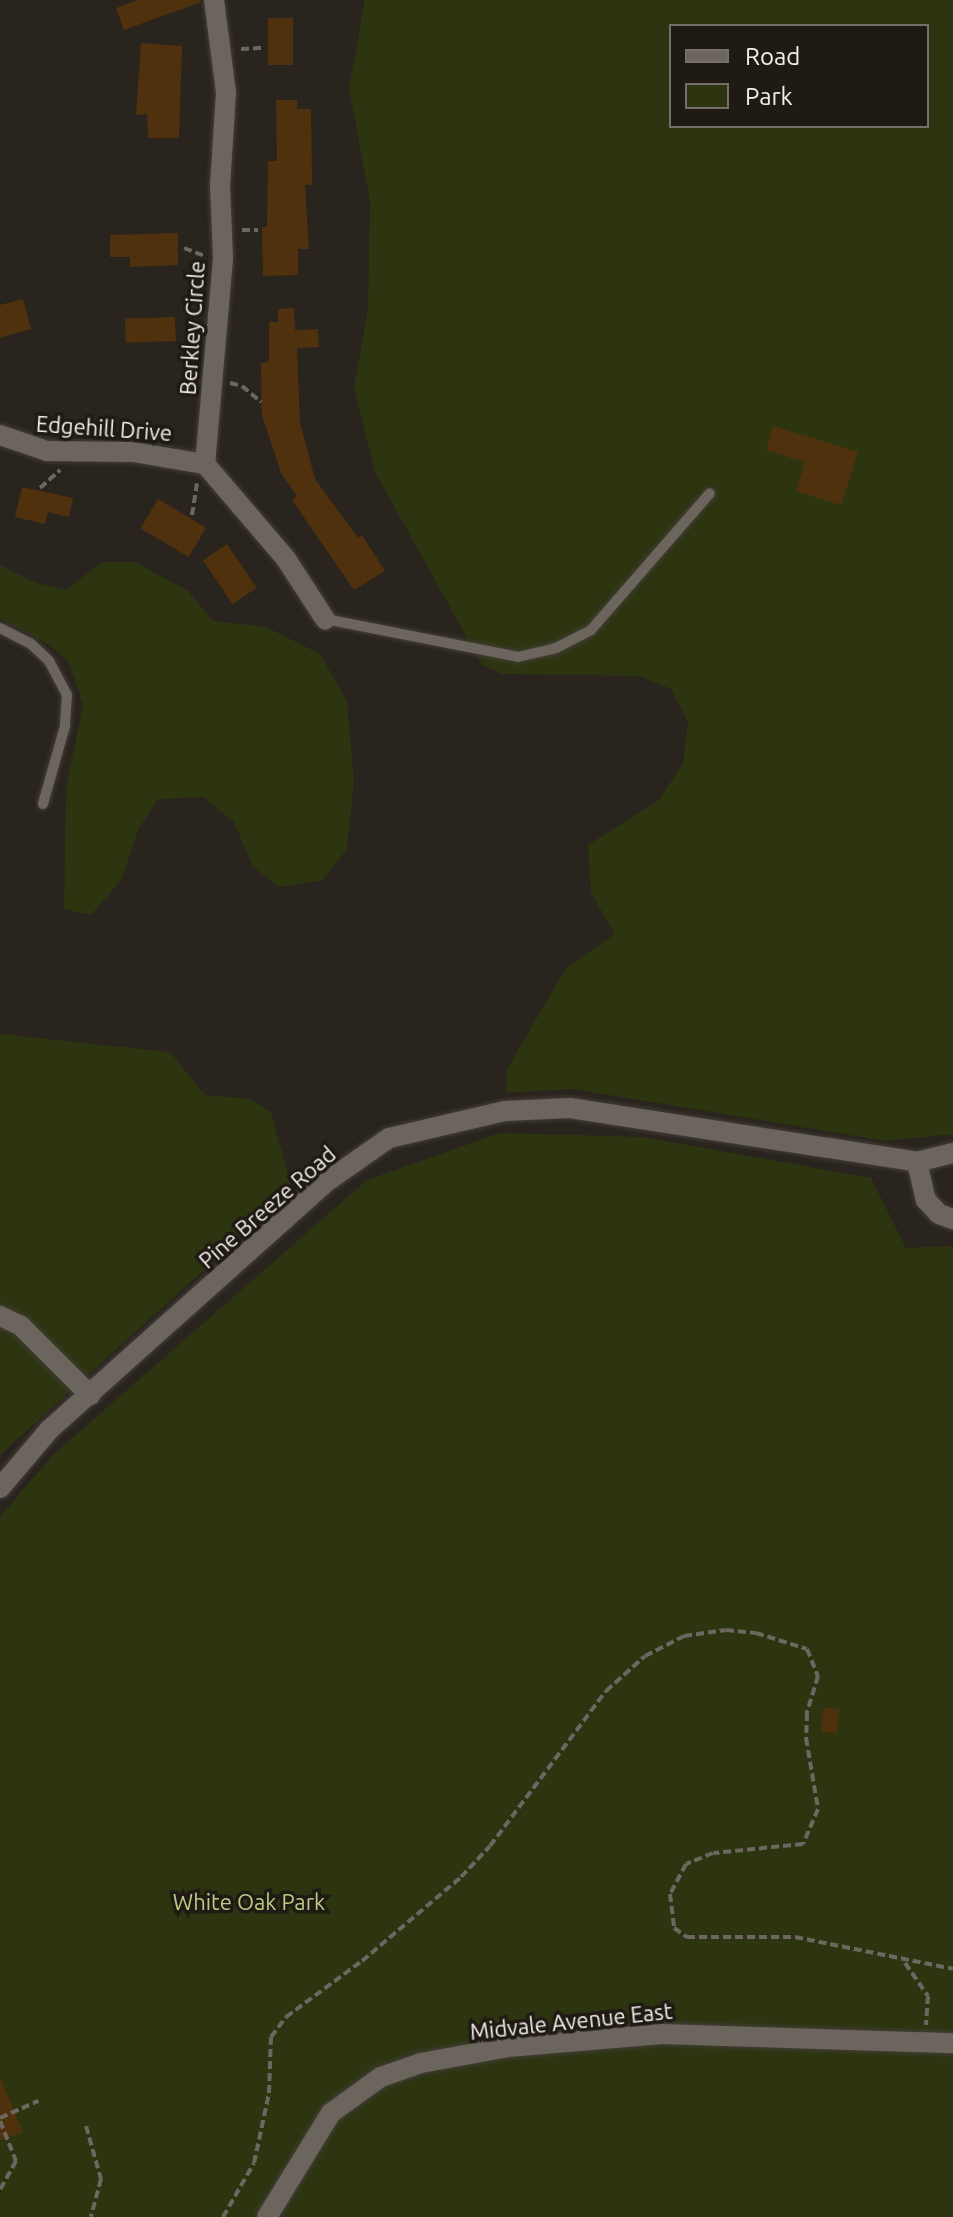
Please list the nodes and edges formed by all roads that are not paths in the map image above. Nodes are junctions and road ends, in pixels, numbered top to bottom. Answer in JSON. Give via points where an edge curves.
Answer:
{"nodes":[{"id":1,"x":214,"y":0,"type":"edge"},
{"id":2,"x":0,"y":435,"type":"edge"},
{"id":3,"x":203,"y":470,"type":"junction"},
{"id":4,"x":710,"y":493,"type":"dead end"},
{"id":5,"x":325,"y":619,"type":"joint"},
{"id":6,"x":0,"y":628,"type":"edge"},
{"id":7,"x":43,"y":804,"type":"dead end"},
{"id":8,"x":953,"y":1153,"type":"edge"},
{"id":9,"x":917,"y":1162,"type":"junction"},
{"id":10,"x":953,"y":1219,"type":"edge"},
{"id":11,"x":0,"y":1316,"type":"edge"},
{"id":12,"x":90,"y":1395,"type":"junction"},
{"id":13,"x":0,"y":1488,"type":"edge"},
{"id":14,"x":953,"y":2043,"type":"edge"},
{"id":15,"x":267,"y":2217,"type":"edge"}],
"edges":[{"from":1,"to":3,"type":"street","name":"Berkley Circle","via":[[226,93],[220,186],[223,259]]},
{"from":2,"to":3,"type":"street","name":"Edgehill Drive","via":[[47,451],[133,452]]},
{"from":3,"to":5,"type":"street","via":[[286,559]]},
{"from":4,"to":5,"type":"lane","via":[[591,630],[556,648],[518,657]]},
{"from":6,"to":7,"type":"lane","via":[[30,643],[49,661],[67,695]]},
{"from":8,"to":9,"type":"street"},
{"from":9,"to":10,"type":"street","via":[[926,1200]]},
{"from":9,"to":12,"type":"street","name":"Pine Breeze Road","via":[[570,1108],[445,1122],[389,1138],[329,1180]]},
{"from":11,"to":12,"type":"street","via":[[21,1326]]},
{"from":12,"to":13,"type":"street","name":"Pine Breeze Road","via":[[49,1430]]},
{"from":14,"to":15,"type":"street","name":"Midvale Avenue East","via":[[662,2034],[508,2047],[421,2063],[381,2077],[331,2113]]}]}
